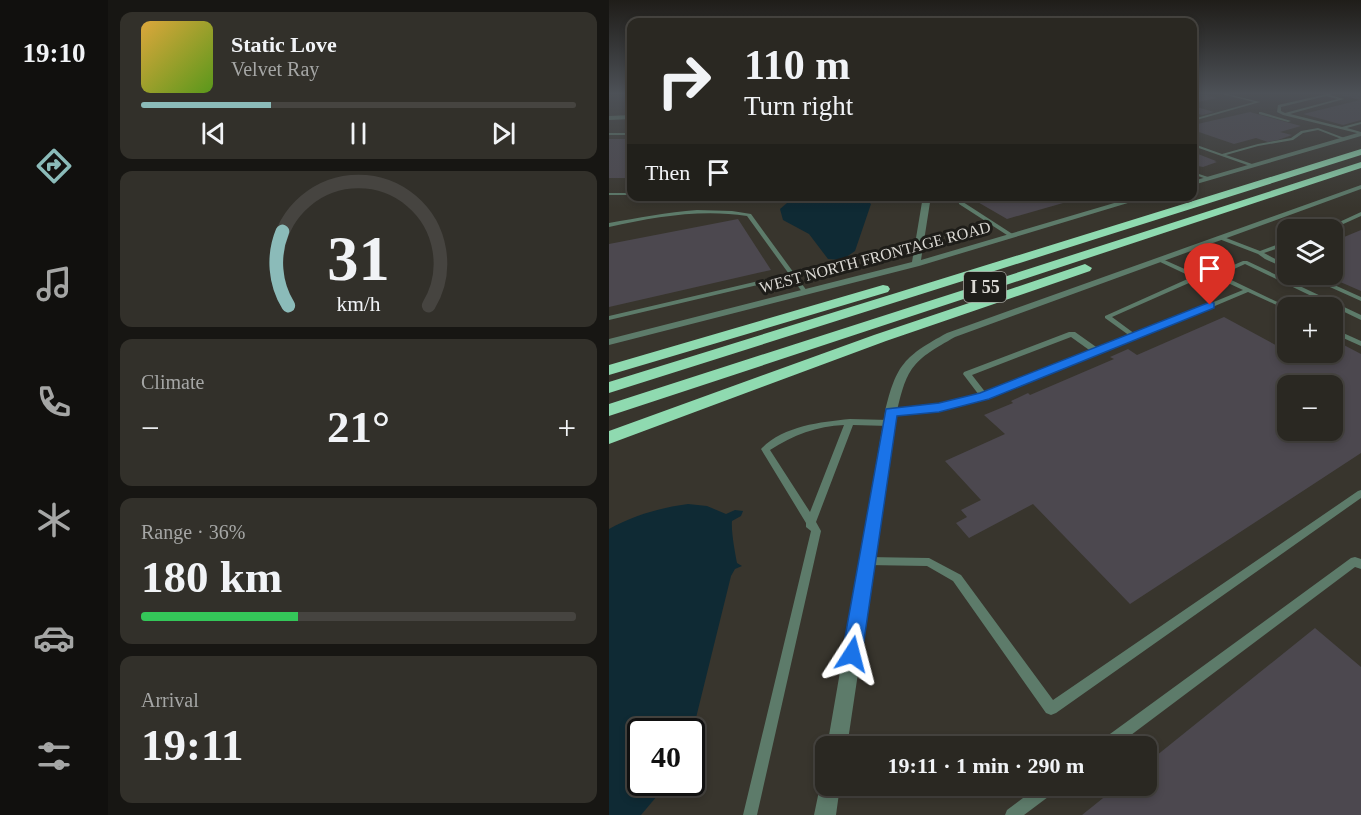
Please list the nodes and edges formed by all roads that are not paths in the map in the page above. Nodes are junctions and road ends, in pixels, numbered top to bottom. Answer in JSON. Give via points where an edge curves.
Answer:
{"nodes":[{"id":1,"x":1302,"y":132,"type":"edge"},
{"id":2,"x":1326,"y":132,"type":"edge"},
{"id":3,"x":609,"y":134,"type":"edge"},
{"id":4,"x":627,"y":134,"type":"edge"},
{"id":5,"x":1361,"y":134,"type":"edge"},
{"id":6,"x":1345,"y":139,"type":"junction"},
{"id":7,"x":1197,"y":146,"type":"edge"},
{"id":8,"x":1361,"y":152,"type":"edge"},
{"id":9,"x":1222,"y":155,"type":"junction"},
{"id":10,"x":1361,"y":165,"type":"edge"},
{"id":11,"x":1253,"y":166,"type":"junction"},
{"id":12,"x":1197,"y":174,"type":"edge"},
{"id":13,"x":1278,"y":178,"type":"junction"},
{"id":14,"x":1209,"y":179,"type":"junction"},
{"id":15,"x":1197,"y":182,"type":"edge"},
{"id":16,"x":1361,"y":187,"type":"edge"},
{"id":17,"x":609,"y":194,"type":"edge"},
{"id":18,"x":627,"y":194,"type":"edge"},
{"id":19,"x":1197,"y":195,"type":"edge"},
{"id":20,"x":926,"y":201,"type":"edge"},
{"id":21,"x":961,"y":201,"type":"edge"},
{"id":22,"x":1131,"y":201,"type":"edge"},
{"id":23,"x":1175,"y":201,"type":"edge"},
{"id":24,"x":1361,"y":214,"type":"edge"},
{"id":25,"x":1343,"y":222,"type":"edge"},
{"id":26,"x":609,"y":225,"type":"edge"},
{"id":27,"x":1163,"y":229,"type":"junction"},
{"id":28,"x":1012,"y":236,"type":"junction"},
{"id":29,"x":1221,"y":238,"type":"junction"},
{"id":30,"x":1277,"y":247,"type":"edge"},
{"id":31,"x":1260,"y":253,"type":"junction"},
{"id":32,"x":1160,"y":260,"type":"junction"},
{"id":33,"x":1277,"y":263,"type":"edge"},
{"id":34,"x":916,"y":264,"type":"junction"},
{"id":35,"x":792,"y":274,"type":"junction"},
{"id":36,"x":1216,"y":275,"type":"junction"},
{"id":37,"x":1197,"y":277,"type":"junction"},
{"id":38,"x":1329,"y":285,"type":"edge"},
{"id":39,"x":1248,"y":290,"type":"junction"},
{"id":40,"x":805,"y":292,"type":"junction"},
{"id":41,"x":1361,"y":299,"type":"edge"},
{"id":42,"x":1277,"y":303,"type":"edge"},
{"id":43,"x":609,"y":318,"type":"edge"},
{"id":44,"x":1361,"y":318,"type":"edge"},
{"id":45,"x":1343,"y":335,"type":"edge"},
{"id":46,"x":1135,"y":337,"type":"junction"},
{"id":47,"x":609,"y":342,"type":"edge"},
{"id":48,"x":1361,"y":344,"type":"edge"},
{"id":49,"x":1098,"y":352,"type":"junction"},
{"id":50,"x":609,"y":370,"type":"edge"},
{"id":51,"x":609,"y":388,"type":"edge"},
{"id":52,"x":984,"y":396,"type":"junction"},
{"id":53,"x":609,"y":410,"type":"edge"},
{"id":54,"x":890,"y":417,"type":"junction"},
{"id":55,"x":850,"y":422,"type":"junction"},
{"id":56,"x":609,"y":438,"type":"edge"},
{"id":57,"x":1361,"y":492,"type":"edge"},
{"id":58,"x":810,"y":524,"type":"junction"},
{"id":59,"x":867,"y":561,"type":"junction"},
{"id":60,"x":1361,"y":566,"type":"edge"},
{"id":61,"x":839,"y":736,"type":"edge"},
{"id":62,"x":1119,"y":736,"type":"edge"},
{"id":63,"x":828,"y":796,"type":"edge"},
{"id":64,"x":1038,"y":796,"type":"edge"},
{"id":65,"x":750,"y":815,"type":"edge"},
{"id":66,"x":825,"y":815,"type":"edge"},
{"id":67,"x":1012,"y":815,"type":"edge"}],
"edges":[{"from":1,"to":9,"type":"lane","via":[[1292,139]]},
{"from":2,"to":6,"type":"lane"},
{"from":3,"to":4,"type":"lane"},
{"from":5,"to":6,"type":"street"},
{"from":6,"to":11,"type":"street"},
{"from":7,"to":9,"type":"lane"},
{"from":8,"to":13,"type":"highway","number":"I 55"},
{"from":9,"to":11,"type":"lane"},
{"from":10,"to":27,"type":"highway","number":"I 55"},
{"from":11,"to":14,"type":"street"},
{"from":12,"to":14,"type":"lane"},
{"from":13,"to":19,"type":"highway"},
{"from":13,"to":51,"type":"highway","number":"I 55"},
{"from":14,"to":15,"type":"street"},
{"from":16,"to":29,"type":"street"},
{"from":17,"to":18,"type":"lane"},
{"from":20,"to":34,"type":"street"},
{"from":21,"to":28,"type":"lane"},
{"from":22,"to":28,"type":"street","name":"WEST NORTH FRONTAGE ROAD"},
{"from":23,"to":50,"type":"highway"},
{"from":24,"to":25,"type":"lane"},
{"from":26,"to":35,"type":"lane","via":[[671,213],[749,215]]},
{"from":27,"to":53,"type":"highway","number":"I 55"},
{"from":27,"to":56,"type":"highway","via":[[1101,262]]},
{"from":28,"to":34,"type":"street","name":"WEST NORTH FRONTAGE ROAD"},
{"from":29,"to":31,"type":"lane"},
{"from":29,"to":32,"type":"street"},
{"from":30,"to":31,"type":"lane"},
{"from":31,"to":33,"type":"lane"},
{"from":32,"to":37,"type":"lane"},
{"from":32,"to":54,"type":"street","via":[[951,335],[920,352],[904,365],[897,380]]},
{"from":34,"to":40,"type":"street","name":"WEST NORTH FRONTAGE ROAD"},
{"from":35,"to":40,"type":"lane"},
{"from":35,"to":43,"type":"lane"},
{"from":36,"to":37,"type":"lane"},
{"from":36,"to":39,"type":"lane"},
{"from":36,"to":44,"type":"lane","via":[[1245,262]]},
{"from":37,"to":46,"type":"lane","via":[[1107,317]]},
{"from":38,"to":41,"type":"lane"},
{"from":39,"to":42,"type":"lane"},
{"from":39,"to":46,"type":"lane"},
{"from":40,"to":47,"type":"street","name":"WEST NORTH FRONTAGE ROAD"},
{"from":45,"to":48,"type":"lane"},
{"from":46,"to":49,"type":"lane"},
{"from":49,"to":52,"type":"lane"},
{"from":49,"to":52,"type":"lane","via":[[1072,334],[967,374]]},
{"from":52,"to":54,"type":"lane"},
{"from":54,"to":55,"type":"lane"},
{"from":54,"to":59,"type":"street"},
{"from":55,"to":58,"type":"lane"},
{"from":55,"to":58,"type":"lane","via":[[817,424],[780,438],[765,449]]},
{"from":57,"to":59,"type":"lane","via":[[1051,709],[957,578],[929,562]]},
{"from":58,"to":65,"type":"lane","via":[[816,531]]},
{"from":59,"to":61,"type":"street"},
{"from":60,"to":62,"type":"lane","via":[[1355,561]]},
{"from":63,"to":66,"type":"street"},
{"from":64,"to":67,"type":"lane"}]}
